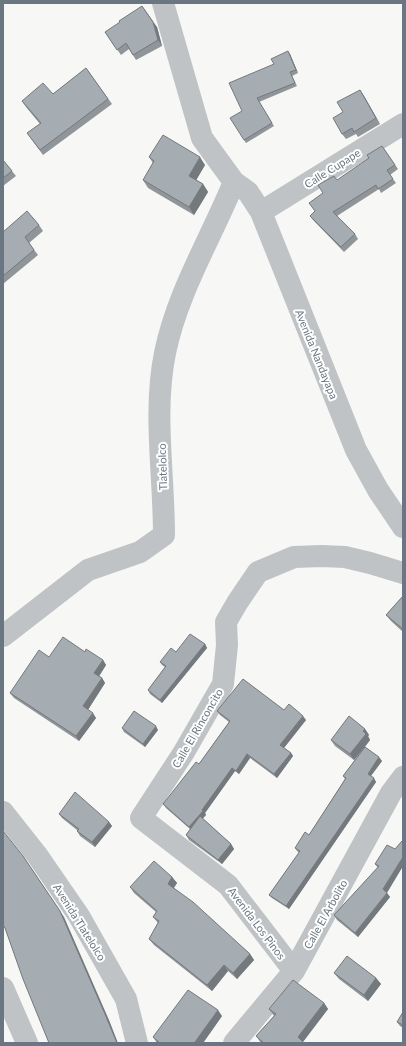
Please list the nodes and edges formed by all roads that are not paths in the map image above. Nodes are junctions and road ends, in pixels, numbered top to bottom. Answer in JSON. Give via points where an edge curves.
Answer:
{"nodes":[{"id":1,"x":163,"y":3,"type":"edge"},
{"id":2,"x":403,"y":124,"type":"edge"},
{"id":3,"x":234,"y":182,"type":"junction"},
{"id":4,"x":261,"y":212,"type":"junction"},
{"id":5,"x":403,"y":527,"type":"edge"},
{"id":6,"x":403,"y":573,"type":"edge"},
{"id":7,"x":3,"y":636,"type":"edge"},
{"id":8,"x":403,"y":777,"type":"edge"},
{"id":9,"x":3,"y":812,"type":"edge"},
{"id":10,"x":141,"y":818,"type":"joint"},
{"id":11,"x":294,"y":971,"type":"junction"},
{"id":12,"x":3,"y":988,"type":"edge"},
{"id":13,"x":27,"y":1043,"type":"edge"},
{"id":14,"x":138,"y":1043,"type":"edge"},
{"id":15,"x":234,"y":1043,"type":"edge"}],
"edges":[{"from":1,"to":3,"type":"street","name":"Avenida Nandayapa","via":[[202,138]]},
{"from":2,"to":4,"type":"street","name":"Calle Cupape"},
{"from":3,"to":4,"type":"street","name":"Avenida Nandayapa","via":[[248,192]]},
{"from":3,"to":7,"type":"street","name":"Tlatelolco","via":[[220,218],[183,294],[165,352],[159,394],[164,535],[140,552],[88,570]]},
{"from":4,"to":5,"type":"street","name":"Avenida Nandayapa","via":[[356,450],[378,490]]},
{"from":6,"to":10,"type":"street","name":"Calle El Rinconcito","via":[[345,557],[322,556],[294,557],[258,572],[226,622],[227,645],[223,684],[184,752]]},
{"from":8,"to":11,"type":"street","name":"Calle El Arbolito","via":[[391,793]]},
{"from":9,"to":14,"type":"street","name":"Avenida Tlatelolco","via":[[37,855],[79,916],[126,999]]},
{"from":10,"to":11,"type":"street","name":"Avenida Los Pinos","via":[[228,885]]},
{"from":11,"to":15,"type":"street","name":"Calle El Arbolito"},
{"from":12,"to":13,"type":"street"}]}
